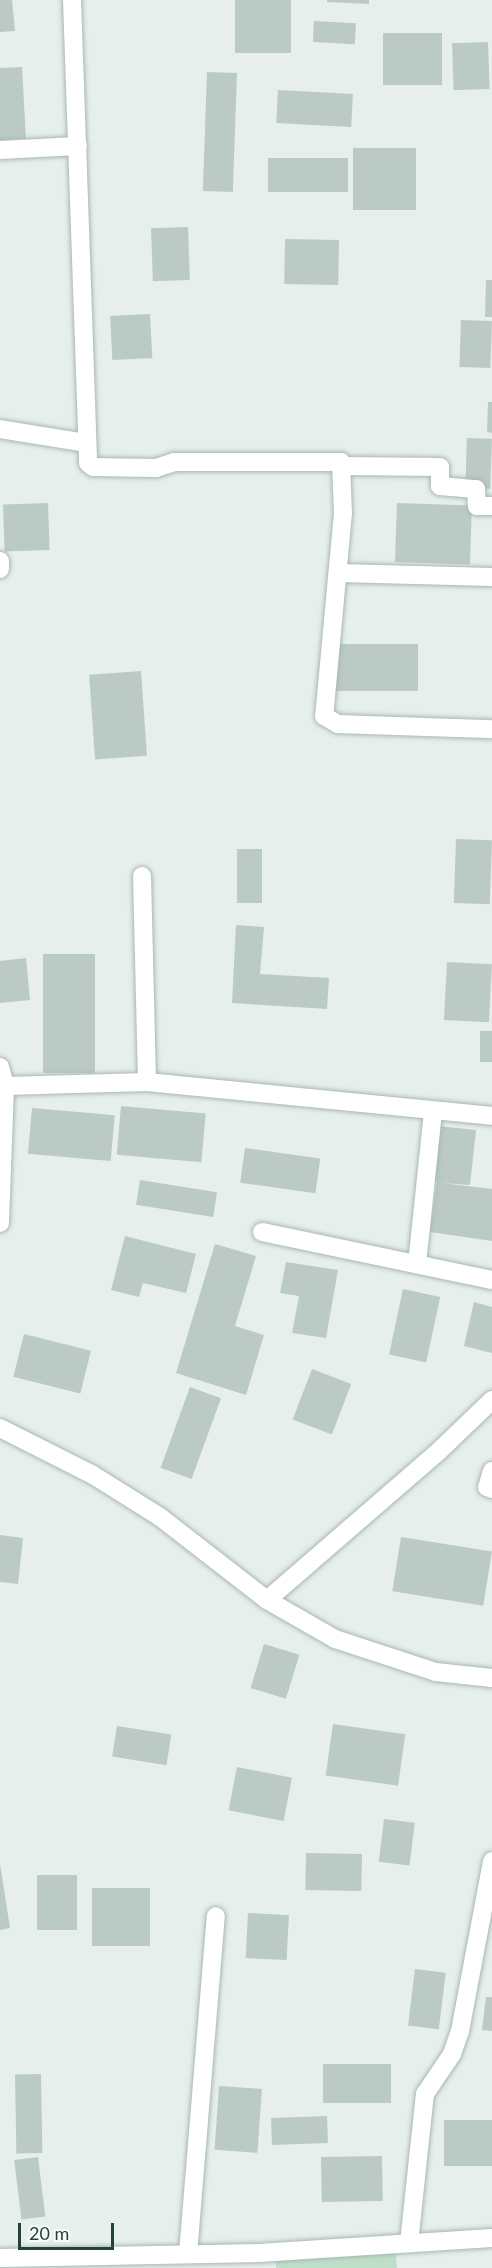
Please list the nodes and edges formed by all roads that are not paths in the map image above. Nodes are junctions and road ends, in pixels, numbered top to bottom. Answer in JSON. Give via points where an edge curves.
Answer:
{"nodes":[{"id":1,"x":72,"y":0,"type":"edge"},
{"id":2,"x":78,"y":146,"type":"junction"},
{"id":3,"x":0,"y":150,"type":"edge"},
{"id":4,"x":0,"y":429,"type":"edge"},
{"id":5,"x":86,"y":443,"type":"junction"},
{"id":6,"x":342,"y":466,"type":"junction"},
{"id":7,"x":492,"y":506,"type":"edge"},
{"id":8,"x":0,"y":561,"type":"edge"},
{"id":9,"x":0,"y":569,"type":"edge"},
{"id":10,"x":338,"y":573,"type":"junction"},
{"id":11,"x":492,"y":577,"type":"edge"},
{"id":12,"x":492,"y":729,"type":"edge"},
{"id":13,"x":142,"y":876,"type":"dead end"},
{"id":14,"x":0,"y":1067,"type":"edge"},
{"id":15,"x":147,"y":1082,"type":"junction"},
{"id":16,"x":5,"y":1086,"type":"junction"},
{"id":17,"x":433,"y":1111,"type":"junction"},
{"id":18,"x":492,"y":1116,"type":"edge"},
{"id":19,"x":0,"y":1223,"type":"edge"},
{"id":20,"x":262,"y":1232,"type":"dead end"},
{"id":21,"x":417,"y":1264,"type":"junction"},
{"id":22,"x":492,"y":1280,"type":"edge"},
{"id":23,"x":492,"y":1400,"type":"edge"},
{"id":24,"x":0,"y":1428,"type":"edge"},
{"id":25,"x":492,"y":1471,"type":"edge"},
{"id":26,"x":492,"y":1489,"type":"edge"},
{"id":27,"x":267,"y":1600,"type":"junction"},
{"id":28,"x":492,"y":1678,"type":"edge"},
{"id":29,"x":492,"y":1861,"type":"edge"},
{"id":30,"x":216,"y":1916,"type":"dead end"},
{"id":31,"x":492,"y":2238,"type":"edge"},
{"id":32,"x":409,"y":2244,"type":"junction"},
{"id":33,"x":188,"y":2254,"type":"junction"},
{"id":34,"x":0,"y":2258,"type":"edge"},
{"id":35,"x":258,"y":2260,"type":"edge"}],
"edges":[{"from":1,"to":2,"type":"street"},
{"from":2,"to":3,"type":"street"},
{"from":2,"to":5,"type":"street"},
{"from":4,"to":5,"type":"street"},
{"from":5,"to":6,"type":"street","via":[[88,463],[93,467],[339,460]]},
{"from":6,"to":7,"type":"street","via":[[440,467],[440,486],[476,489],[477,506]]},
{"from":6,"to":10,"type":"street"},
{"from":8,"to":9,"type":"street"},
{"from":10,"to":11,"type":"street"},
{"from":10,"to":12,"type":"street","via":[[324,716],[338,724]]},
{"from":13,"to":15,"type":"street"},
{"from":14,"to":16,"type":"street"},
{"from":15,"to":16,"type":"street"},
{"from":15,"to":17,"type":"street"},
{"from":16,"to":19,"type":"street"},
{"from":17,"to":18,"type":"street"},
{"from":17,"to":21,"type":"street"},
{"from":20,"to":21,"type":"street"},
{"from":21,"to":22,"type":"street"},
{"from":23,"to":27,"type":"street"},
{"from":24,"to":27,"type":"street","via":[[93,1475],[159,1517]]},
{"from":25,"to":26,"type":"street","via":[[487,1487]]},
{"from":27,"to":28,"type":"street","via":[[335,1639],[436,1672]]},
{"from":29,"to":32,"type":"street","via":[[460,2031],[452,2054],[425,2094]]},
{"from":30,"to":33,"type":"street"},
{"from":31,"to":32,"type":"street"},
{"from":32,"to":35,"type":"street"},
{"from":33,"to":34,"type":"street"},
{"from":33,"to":35,"type":"street"}]}
